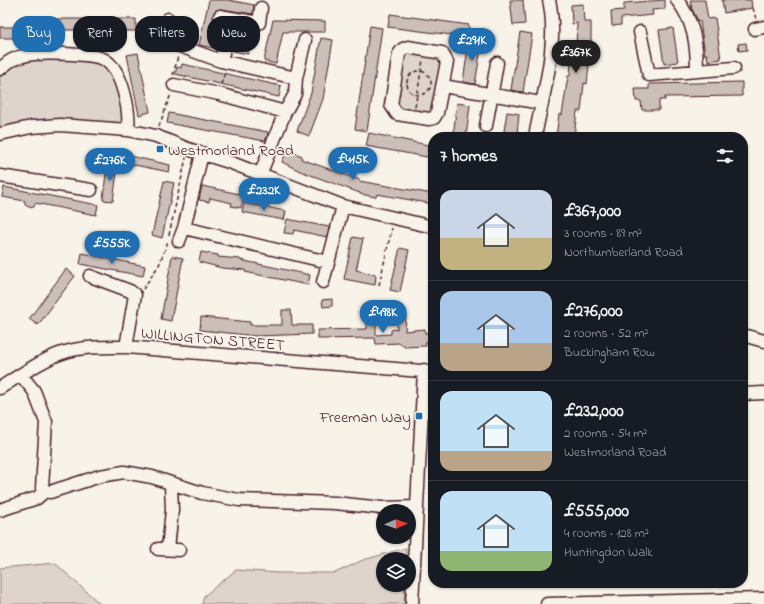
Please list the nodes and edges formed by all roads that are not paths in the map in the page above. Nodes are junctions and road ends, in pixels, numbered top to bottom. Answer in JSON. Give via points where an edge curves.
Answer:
{"nodes":[{"id":1,"x":550,"y":0,"type":"edge"},
{"id":2,"x":677,"y":0,"type":"edge"},
{"id":3,"x":261,"y":8,"type":"dead end"},
{"id":4,"x":640,"y":32,"type":"dead end"},
{"id":5,"x":305,"y":40,"type":"dead end"},
{"id":6,"x":196,"y":52,"type":"edge"},
{"id":7,"x":224,"y":62,"type":"junction"},
{"id":8,"x":497,"y":63,"type":"dead end"},
{"id":9,"x":734,"y":68,"type":"dead end"},
{"id":10,"x":0,"y":69,"type":"edge"},
{"id":11,"x":697,"y":71,"type":"junction"},
{"id":12,"x":296,"y":78,"type":"junction"},
{"id":13,"x":174,"y":85,"type":"dead end"},
{"id":14,"x":442,"y":86,"type":"junction"},
{"id":15,"x":492,"y":94,"type":"junction"},
{"id":16,"x":541,"y":103,"type":"junction"},
{"id":17,"x":285,"y":112,"type":"junction"},
{"id":18,"x":486,"y":126,"type":"dead end"},
{"id":19,"x":128,"y":130,"type":"junction"},
{"id":20,"x":536,"y":132,"type":"edge"},
{"id":21,"x":0,"y":134,"type":"edge"},
{"id":22,"x":202,"y":154,"type":"junction"},
{"id":23,"x":260,"y":174,"type":"junction"},
{"id":24,"x":0,"y":176,"type":"edge"},
{"id":25,"x":85,"y":185,"type":"dead end"},
{"id":26,"x":342,"y":206,"type":"junction"},
{"id":27,"x":428,"y":226,"type":"edge"},
{"id":28,"x":184,"y":228,"type":"junction"},
{"id":29,"x":174,"y":241,"type":"road end"},
{"id":30,"x":328,"y":262,"type":"junction"},
{"id":31,"x":90,"y":276,"type":"dead end"},
{"id":32,"x":323,"y":282,"type":"dead end"},
{"id":33,"x":748,"y":336,"type":"edge"},
{"id":34,"x":764,"y":341,"type":"edge"},
{"id":35,"x":126,"y":347,"type":"junction"},
{"id":36,"x":428,"y":371,"type":"edge"},
{"id":37,"x":21,"y":374,"type":"junction"},
{"id":38,"x":428,"y":381,"type":"edge"},
{"id":39,"x":0,"y":388,"type":"edge"},
{"id":40,"x":764,"y":393,"type":"edge"},
{"id":41,"x":748,"y":394,"type":"edge"},
{"id":42,"x":171,"y":485,"type":"junction"},
{"id":43,"x":45,"y":491,"type":"junction"},
{"id":44,"x":376,"y":507,"type":"edge"},
{"id":45,"x":416,"y":507,"type":"edge"},
{"id":46,"x":0,"y":510,"type":"edge"},
{"id":47,"x":414,"y":544,"type":"edge"},
{"id":48,"x":168,"y":549,"type":"dead end"},
{"id":49,"x":764,"y":599,"type":"edge"},
{"id":50,"x":412,"y":604,"type":"edge"},
{"id":51,"x":547,"y":604,"type":"edge"}],
"edges":[{"from":1,"to":16,"type":"street","via":[[552,46]]},
{"from":2,"to":11,"type":"street","via":[[687,12],[697,48]]},
{"from":3,"to":7,"type":"street","via":[[259,23],[226,17]]},
{"from":4,"to":11,"type":"street","via":[[649,75]]},
{"from":5,"to":12,"type":"street"},
{"from":6,"to":7,"type":"street"},
{"from":7,"to":12,"type":"street"},
{"from":8,"to":15,"type":"street"},
{"from":9,"to":11,"type":"street"},
{"from":10,"to":19,"type":"street","via":[[10,60],[26,55],[71,54],[95,56],[106,60],[115,70],[121,83],[129,117]]},
{"from":12,"to":17,"type":"street","via":[[295,94]]},
{"from":13,"to":17,"type":"street"},
{"from":14,"to":14,"type":"street","via":[[447,62],[442,53],[408,47],[399,54],[391,105],[397,114],[434,118]]},
{"from":14,"to":15,"type":"street"},
{"from":15,"to":16,"type":"street"},
{"from":15,"to":18,"type":"street"},
{"from":16,"to":20,"type":"street"},
{"from":17,"to":23,"type":"street"},
{"from":19,"to":21,"type":"street","via":[[60,125],[31,126]]},
{"from":19,"to":22,"type":"street","via":[[156,136]]},
{"from":22,"to":23,"type":"street"},
{"from":22,"to":28,"type":"street"},
{"from":23,"to":26,"type":"street"},
{"from":24,"to":25,"type":"street"},
{"from":26,"to":27,"type":"street"},
{"from":26,"to":30,"type":"street"},
{"from":28,"to":29,"type":"street"},
{"from":28,"to":30,"type":"street"},
{"from":30,"to":32,"type":"street"},
{"from":31,"to":35,"type":"street","via":[[135,295]]},
{"from":33,"to":34,"type":"street"},
{"from":35,"to":36,"type":"street","name":"WILLINGTON STREET"},
{"from":35,"to":37,"type":"street","name":"WILLINGTON STREET","via":[[89,348],[61,353]]},
{"from":37,"to":39,"type":"street","name":"WILLINGTON STREET"},
{"from":37,"to":43,"type":"street","via":[[34,391],[46,422],[42,488]]},
{"from":38,"to":45,"type":"street"},
{"from":40,"to":41,"type":"street"},
{"from":42,"to":43,"type":"street","via":[[152,477],[124,472],[100,476],[55,491]]},
{"from":42,"to":44,"type":"street","via":[[238,500],[335,503]]},
{"from":42,"to":48,"type":"street","via":[[172,510]]},
{"from":43,"to":46,"type":"street","via":[[36,498]]},
{"from":47,"to":50,"type":"street"},
{"from":49,"to":51,"type":"street"}]}
